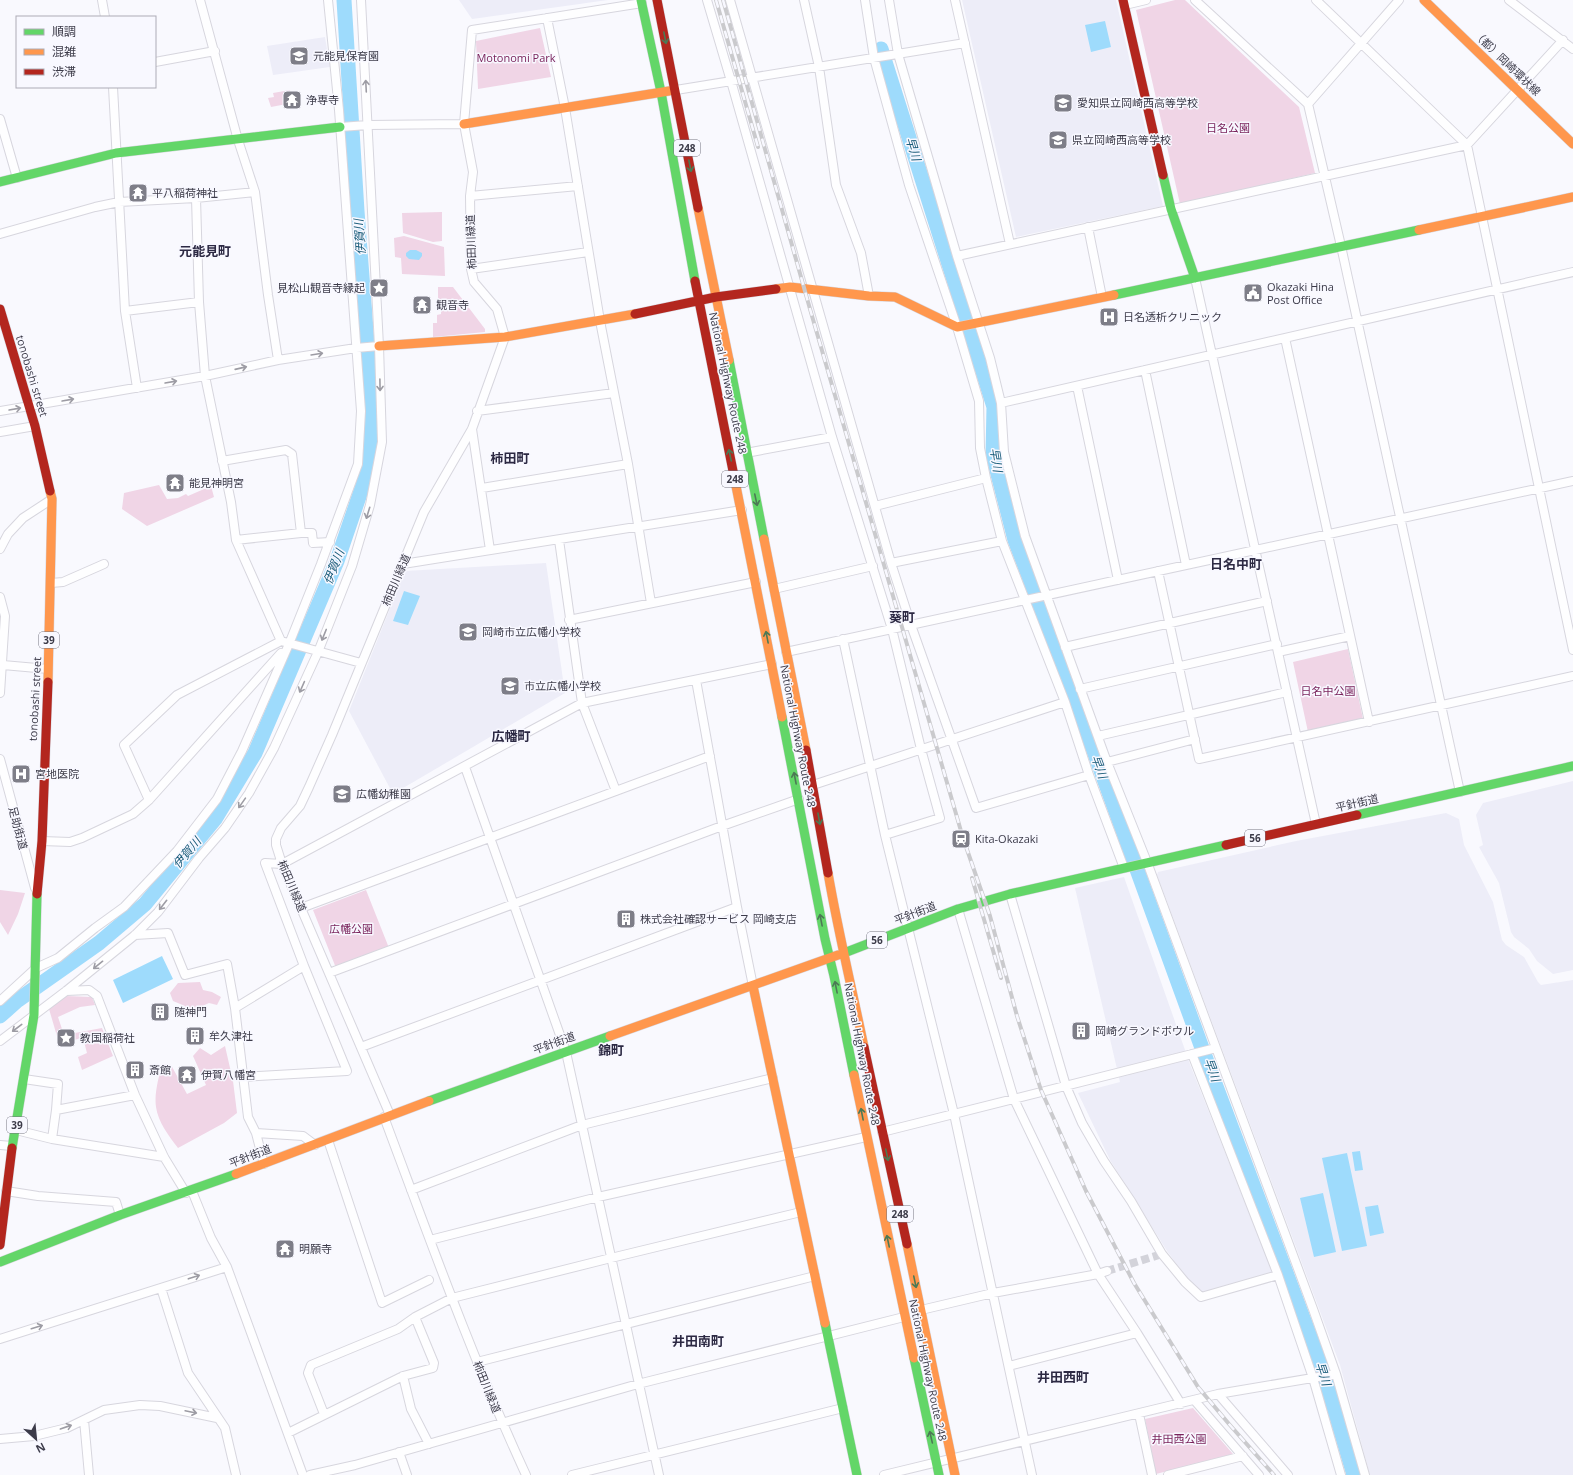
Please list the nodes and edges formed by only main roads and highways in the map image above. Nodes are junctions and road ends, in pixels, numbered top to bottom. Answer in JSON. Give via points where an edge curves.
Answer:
{"nodes":[{"id":1,"x":658,"y":0,"type":"edge"},
{"id":2,"x":1424,"y":0,"type":"edge"},
{"id":3,"x":642,"y":1,"type":"edge"},
{"id":4,"x":1124,"y":3,"type":"edge"},
{"id":5,"x":676,"y":90,"type":"junction"},
{"id":6,"x":661,"y":92,"type":"junction"},
{"id":7,"x":464,"y":124,"type":"road end"},
{"id":8,"x":340,"y":127,"type":"road end"},
{"id":9,"x":1573,"y":144,"type":"edge"},
{"id":10,"x":0,"y":182,"type":"edge"},
{"id":11,"x":1573,"y":197,"type":"edge"},
{"id":12,"x":1195,"y":278,"type":"junction"},
{"id":13,"x":716,"y":296,"type":"junction"},
{"id":14,"x":699,"y":301,"type":"junction"},
{"id":15,"x":0,"y":309,"type":"edge"},
{"id":16,"x":380,"y":346,"type":"road end"},
{"id":17,"x":1573,"y":766,"type":"edge"},
{"id":18,"x":844,"y":953,"type":"junction"},
{"id":19,"x":830,"y":958,"type":"junction"},
{"id":20,"x":753,"y":986,"type":"junction"},
{"id":21,"x":0,"y":1245,"type":"edge"},
{"id":22,"x":0,"y":1262,"type":"edge"},
{"id":23,"x":857,"y":1475,"type":"edge"},
{"id":24,"x":939,"y":1475,"type":"edge"},
{"id":25,"x":955,"y":1475,"type":"edge"}],
"edges":[{"from":1,"to":5,"type":"main road","name":"National Highway Route 248","number":"248","one_way":true},
{"from":2,"to":9,"type":"main road","name":"（都）岡崎環状線"},
{"from":3,"to":6,"type":"main road","name":"National Highway Route 248","number":"248"},
{"from":4,"to":12,"type":"main road","via":[[1171,209]]},
{"from":5,"to":6,"type":"main road"},
{"from":5,"to":13,"type":"main road","name":"National Highway Route 248","number":"248","one_way":true},
{"from":6,"to":7,"type":"main road"},
{"from":6,"to":14,"type":"main road","name":"National Highway Route 248","number":"248"},
{"from":8,"to":10,"type":"main road","via":[[116,153]]},
{"from":11,"to":12,"type":"main road"},
{"from":12,"to":13,"type":"main road","via":[[957,327],[894,297],[790,287]]},
{"from":13,"to":14,"type":"main road"},
{"from":13,"to":18,"type":"main road","name":"National Highway Route 248","number":"248","one_way":true},
{"from":14,"to":16,"type":"main road","via":[[505,337]]},
{"from":19,"to":14,"type":"main road","name":"National Highway Route 248","number":"248","one_way":true},
{"from":15,"to":21,"type":"main road","name":"tonobashi street","number":"39","via":[[35,426],[52,499],[34,1015],[12,1146]]},
{"from":17,"to":18,"type":"main road","name":"平針街道","number":"56","via":[[1010,894],[958,909]]},
{"from":18,"to":19,"type":"main road","name":"平針街道"},
{"from":18,"to":25,"type":"main road","name":"National Highway Route 248","number":"248","one_way":true},
{"from":19,"to":20,"type":"main road","name":"平針街道"},
{"from":24,"to":19,"type":"main road","name":"National Highway Route 248","number":"248","one_way":true},
{"from":20,"to":22,"type":"main road","name":"平針街道","via":[[387,1116]]},
{"from":20,"to":23,"type":"main road"}]}
